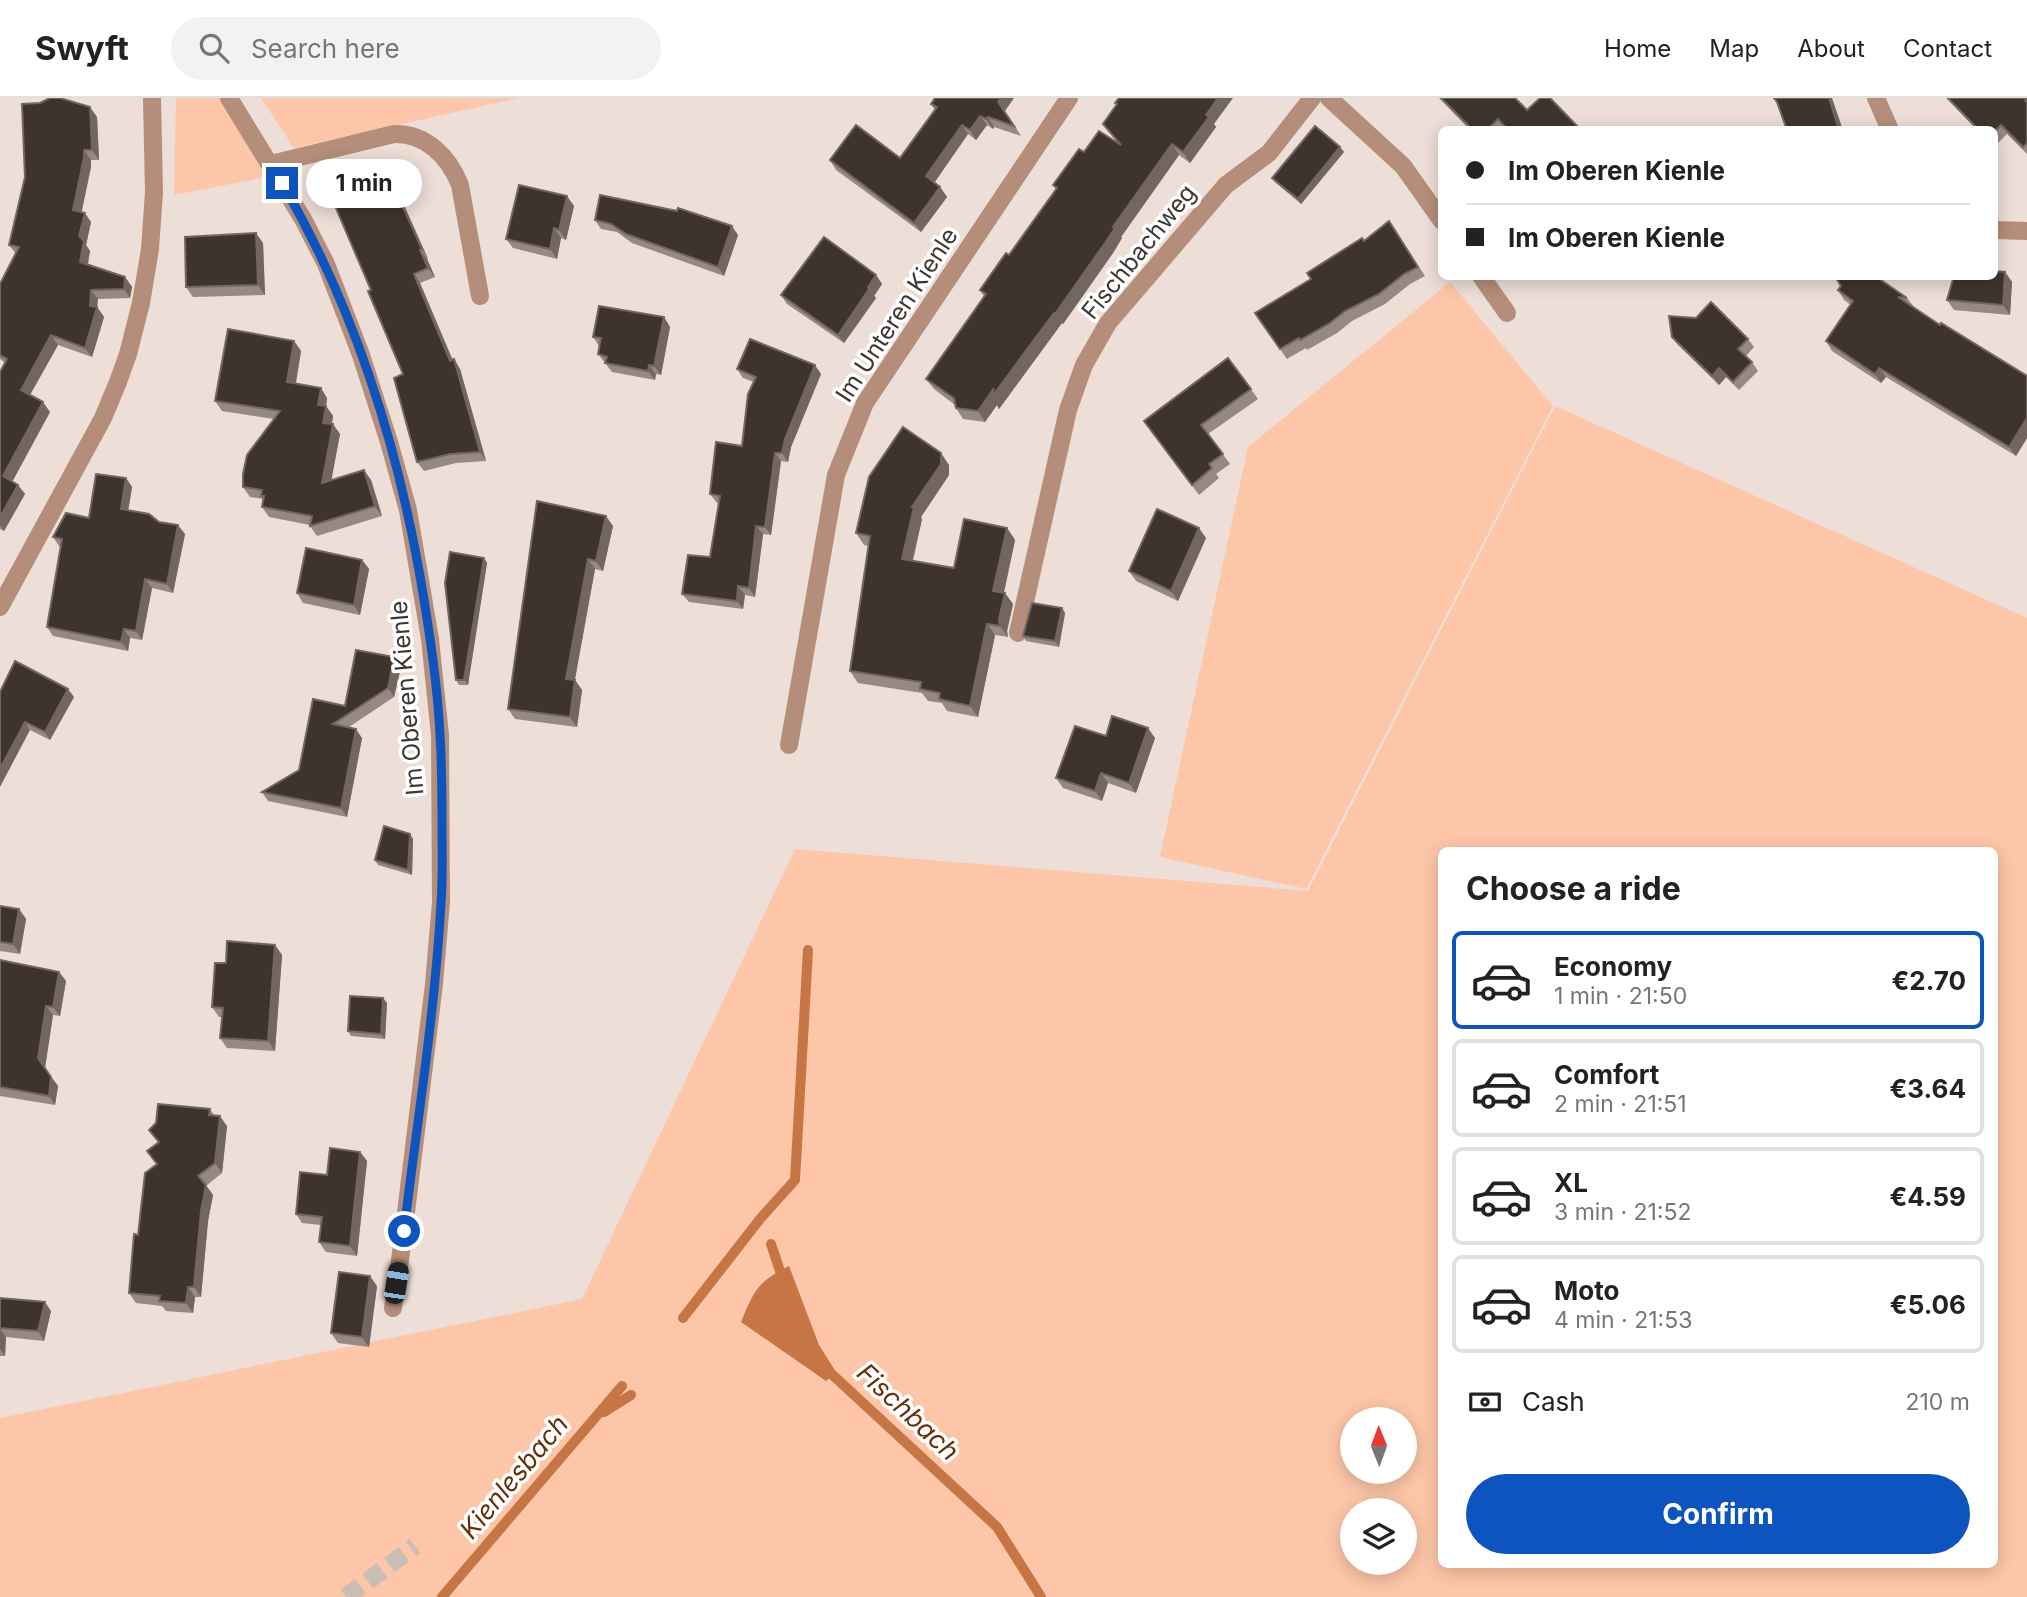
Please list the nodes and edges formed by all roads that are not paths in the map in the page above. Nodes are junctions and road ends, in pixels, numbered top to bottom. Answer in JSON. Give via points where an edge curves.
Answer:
{"nodes":[{"id":1,"x":152,"y":98,"type":"edge"},
{"id":2,"x":229,"y":98,"type":"edge"},
{"id":3,"x":1069,"y":98,"type":"edge"},
{"id":4,"x":1312,"y":98,"type":"edge"},
{"id":5,"x":1329,"y":98,"type":"edge"},
{"id":6,"x":1876,"y":98,"type":"edge"},
{"id":7,"x":1888,"y":126,"type":"edge"},
{"id":8,"x":271,"y":164,"type":"junction"},
{"id":9,"x":1438,"y":215,"type":"edge"},
{"id":10,"x":1998,"y":230,"type":"edge"},
{"id":11,"x":2027,"y":231,"type":"edge"},
{"id":12,"x":1484,"y":280,"type":"edge"},
{"id":13,"x":480,"y":296,"type":"dead end"},
{"id":14,"x":1507,"y":313,"type":"dead end"},
{"id":15,"x":0,"y":607,"type":"edge"},
{"id":16,"x":1018,"y":633,"type":"dead end"},
{"id":17,"x":789,"y":745,"type":"dead end"},
{"id":18,"x":393,"y":1308,"type":"dead end"}],
"edges":[{"from":1,"to":15,"type":"street","via":[[154,192],[149,249],[128,354],[103,418]]},
{"from":2,"to":8,"type":"street","name":"Im Oberen Kienle"},
{"from":3,"to":17,"type":"street","name":"Im Unteren Kienle","via":[[865,403],[836,475]]},
{"from":4,"to":16,"type":"street","name":"Fischbachweg","via":[[1269,153],[1226,185],[1108,323],[1084,365],[1068,410]]},
{"from":5,"to":9,"type":"street","via":[[1403,166]]},
{"from":6,"to":7,"type":"street"},
{"from":8,"to":13,"type":"street","via":[[394,134],[425,141],[454,169],[460,185]]},
{"from":8,"to":18,"type":"street","name":"Im Oberen Kienle","via":[[326,264],[361,355],[408,510],[430,639],[440,735],[441,902]]},
{"from":10,"to":11,"type":"street"},
{"from":12,"to":14,"type":"street"}]}
